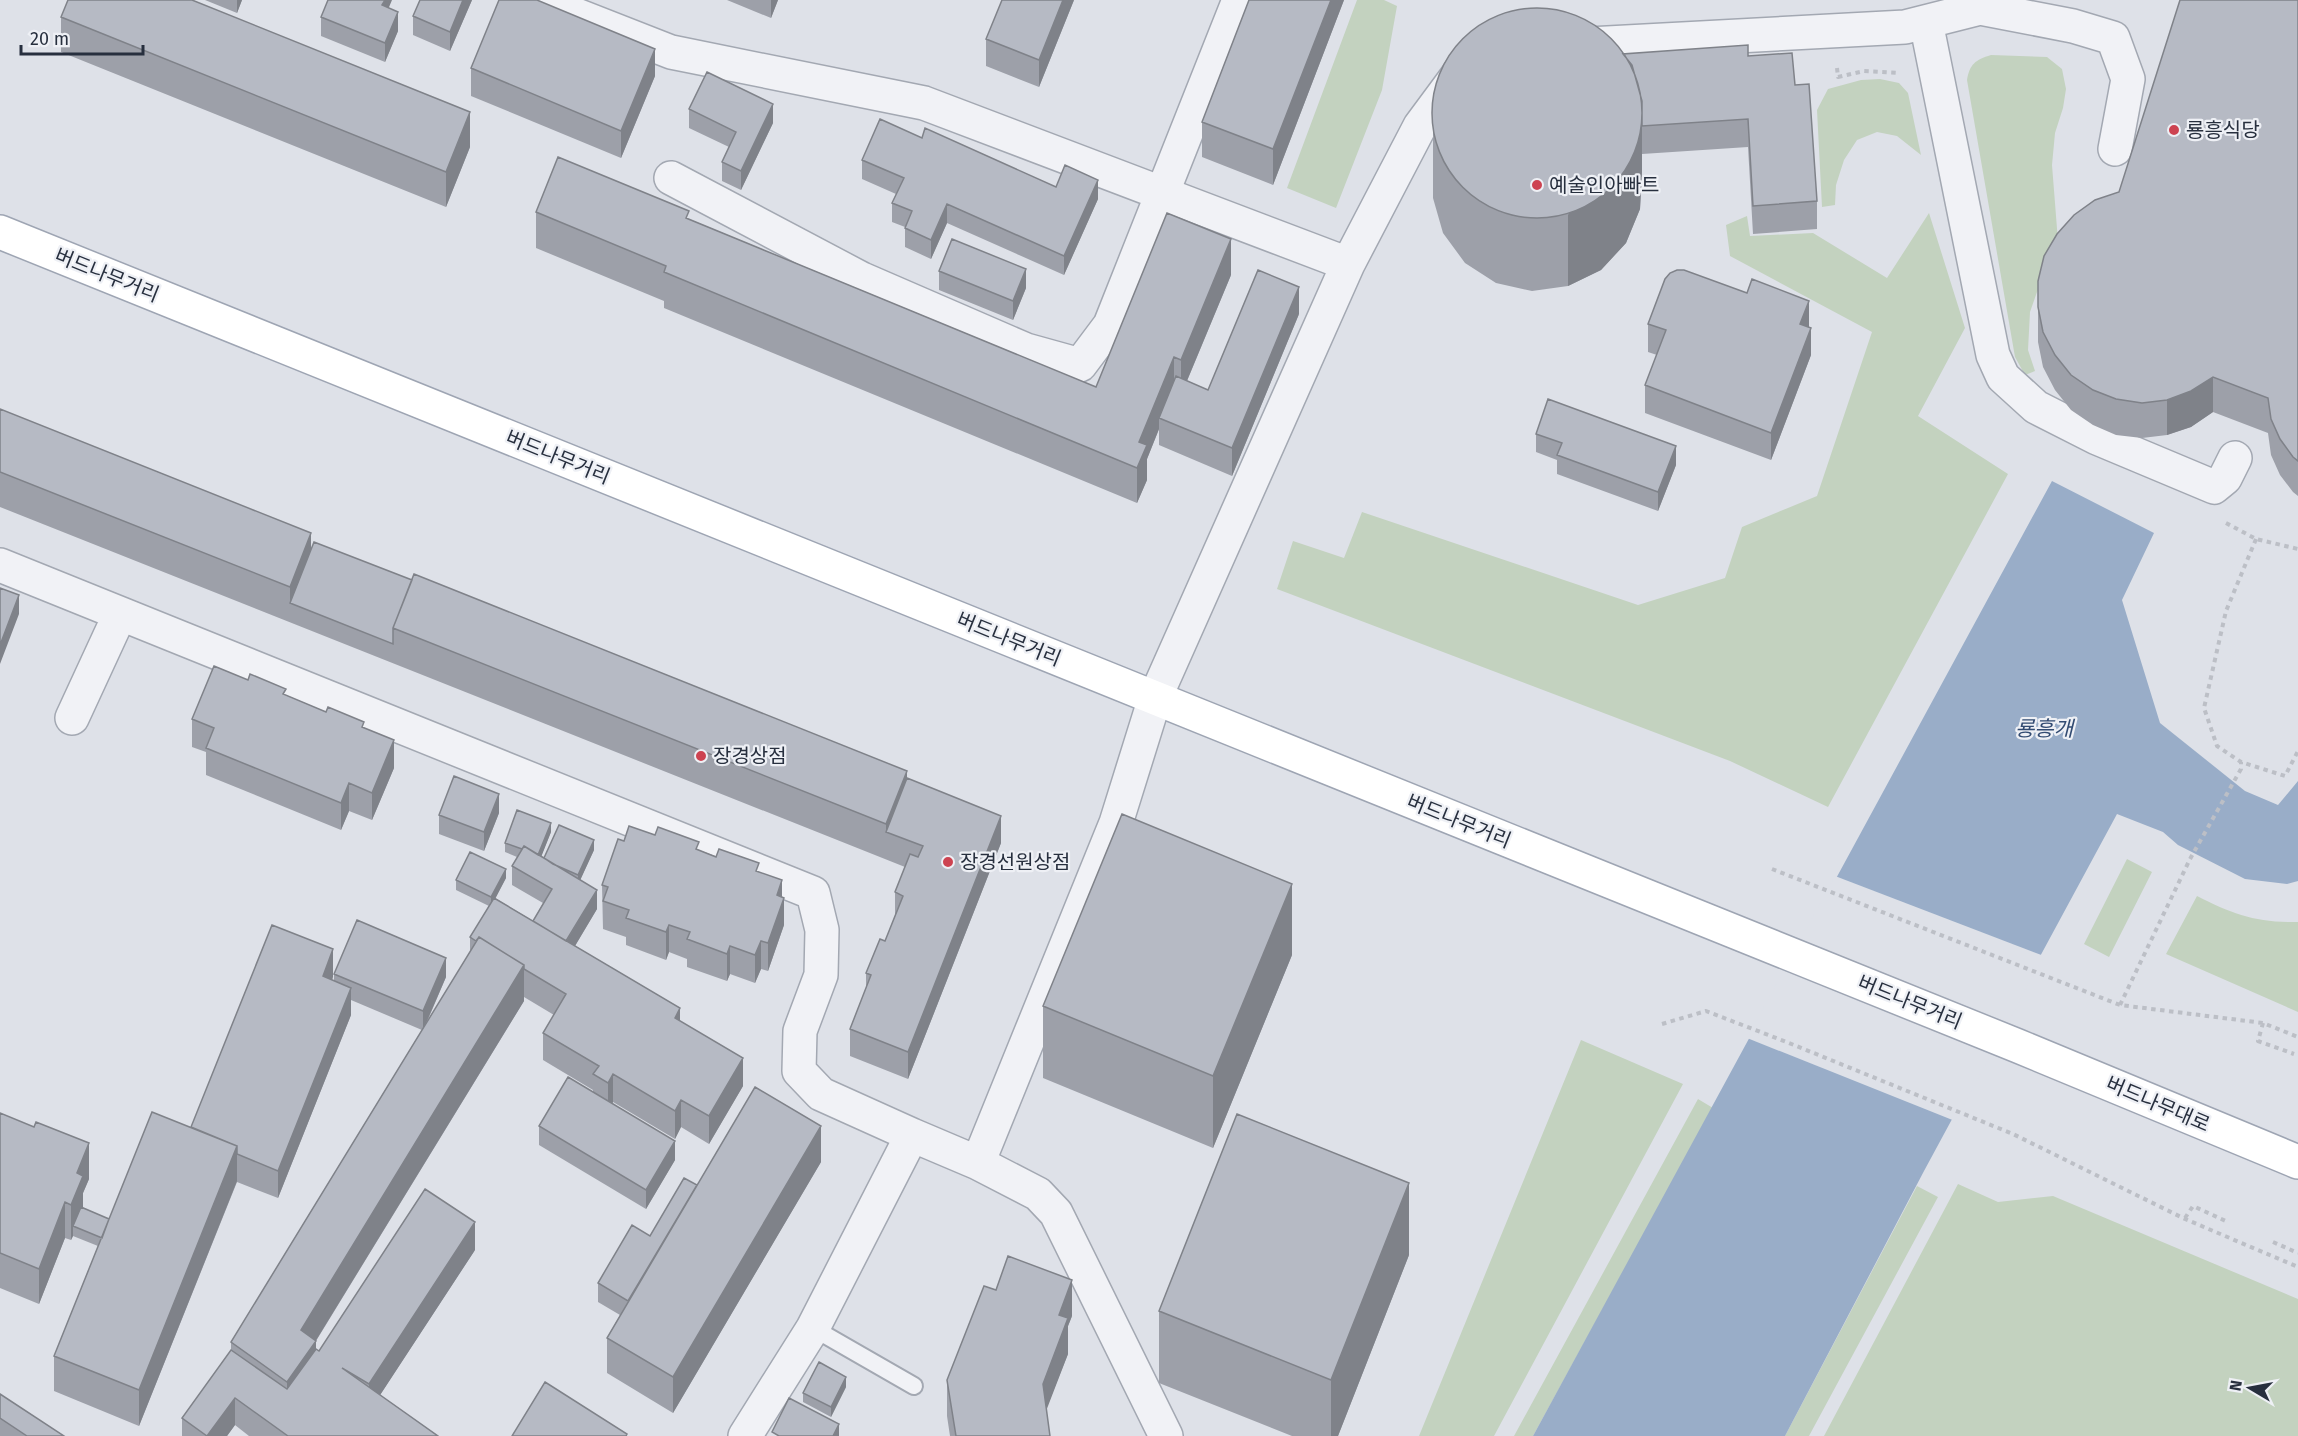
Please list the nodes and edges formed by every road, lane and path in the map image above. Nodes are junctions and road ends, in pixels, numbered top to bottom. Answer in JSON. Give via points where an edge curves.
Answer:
{"nodes":[{"id":1,"x":538,"y":0,"type":"edge"},
{"id":2,"x":1239,"y":0,"type":"edge"},
{"id":3,"x":1980,"y":4,"type":"edge"},
{"id":4,"x":1877,"y":14,"type":"edge"},
{"id":5,"x":1926,"y":22,"type":"junction"},
{"id":6,"x":1546,"y":46,"type":"edge"},
{"id":7,"x":1482,"y":62,"type":"edge"},
{"id":8,"x":2115,"y":149,"type":"dead end"},
{"id":9,"x":671,"y":178,"type":"dead end"},
{"id":10,"x":1162,"y":194,"type":"junction"},
{"id":11,"x":0,"y":232,"type":"edge"},
{"id":12,"x":1348,"y":264,"type":"junction"},
{"id":13,"x":2235,"y":458,"type":"dead end"},
{"id":14,"x":2256,"y":539,"type":"dead end"},
{"id":15,"x":0,"y":565,"type":"edge"},
{"id":16,"x":120,"y":614,"type":"junction"},
{"id":17,"x":1155,"y":698,"type":"junction"},
{"id":18,"x":72,"y":718,"type":"dead end"},
{"id":19,"x":2298,"y":751,"type":"edge"},
{"id":20,"x":2241,"y":762,"type":"junction"},
{"id":21,"x":1772,"y":869,"type":"dead end"},
{"id":22,"x":2120,"y":1005,"type":"junction"},
{"id":23,"x":2263,"y":1023,"type":"junction"},
{"id":24,"x":1662,"y":1024,"type":"dead end"},
{"id":25,"x":2298,"y":1037,"type":"edge"},
{"id":26,"x":2018,"y":1046,"type":"joint"},
{"id":27,"x":2294,"y":1054,"type":"dead end"},
{"id":28,"x":912,"y":1134,"type":"junction"},
{"id":29,"x":2298,"y":1162,"type":"edge"},
{"id":30,"x":978,"y":1163,"type":"junction"},
{"id":31,"x":2185,"y":1219,"type":"junction"},
{"id":32,"x":2228,"y":1222,"type":"dead end"},
{"id":33,"x":2272,"y":1242,"type":"dead end"},
{"id":34,"x":2298,"y":1253,"type":"edge"},
{"id":35,"x":2298,"y":1267,"type":"edge"},
{"id":36,"x":813,"y":1328,"type":"junction"},
{"id":37,"x":914,"y":1386,"type":"dead end"},
{"id":38,"x":745,"y":1436,"type":"edge"},
{"id":39,"x":1166,"y":1436,"type":"edge"}],
"edges":[{"from":1,"to":10,"type":"street","via":[[671,52],[924,103]]},
{"from":2,"to":10,"type":"street"},
{"from":3,"to":5,"type":"street"},
{"from":3,"to":8,"type":"street","via":[[2113,38],[2128,79]]},
{"from":4,"to":5,"type":"street","via":[[1905,27]]},
{"from":4,"to":6,"type":"street"},
{"from":5,"to":13,"type":"street","via":[[1993,355],[2003,378],[2036,407],[2097,438],[2214,487],[2225,478]]},
{"from":7,"to":12,"type":"street","via":[[1462,69],[1420,126]]},
{"from":9,"to":10,"type":"street","via":[[862,279],[1026,350],[1080,365],[1110,325]]},
{"from":10,"to":12,"type":"street"},
{"from":11,"to":17,"type":"main road","name":"버드나무거리"},
{"from":12,"to":17,"type":"street"},
{"from":14,"to":20,"type":"path","via":[[2226,612],[2204,708],[2217,746]]},
{"from":15,"to":16,"type":"street"},
{"from":16,"to":18,"type":"street"},
{"from":16,"to":28,"type":"street","via":[[813,893],[822,930],[820,975],[800,1031],[799,1071],[821,1094]]},
{"from":17,"to":26,"type":"main road","name":"버드나무거리"},
{"from":17,"to":30,"type":"street","via":[[1116,823]]},
{"from":19,"to":20,"type":"path","via":[[2285,776]]},
{"from":20,"to":22,"type":"path","via":[[2241,770],[2190,859]]},
{"from":21,"to":22,"type":"path"},
{"from":22,"to":23,"type":"path"},
{"from":23,"to":25,"type":"path"},
{"from":23,"to":27,"type":"path","via":[[2258,1041]]},
{"from":24,"to":31,"type":"path","via":[[1706,1011],[2013,1134]]},
{"from":26,"to":29,"type":"main road","name":"버드나무대로"},
{"from":28,"to":30,"type":"street"},
{"from":28,"to":36,"type":"street"},
{"from":30,"to":39,"type":"street","via":[[1038,1194],[1056,1213]]},
{"from":31,"to":32,"type":"path","via":[[2193,1206]]},
{"from":31,"to":35,"type":"path"},
{"from":33,"to":34,"type":"path"},
{"from":36,"to":37,"type":"lane"},
{"from":36,"to":38,"type":"street"}]}
